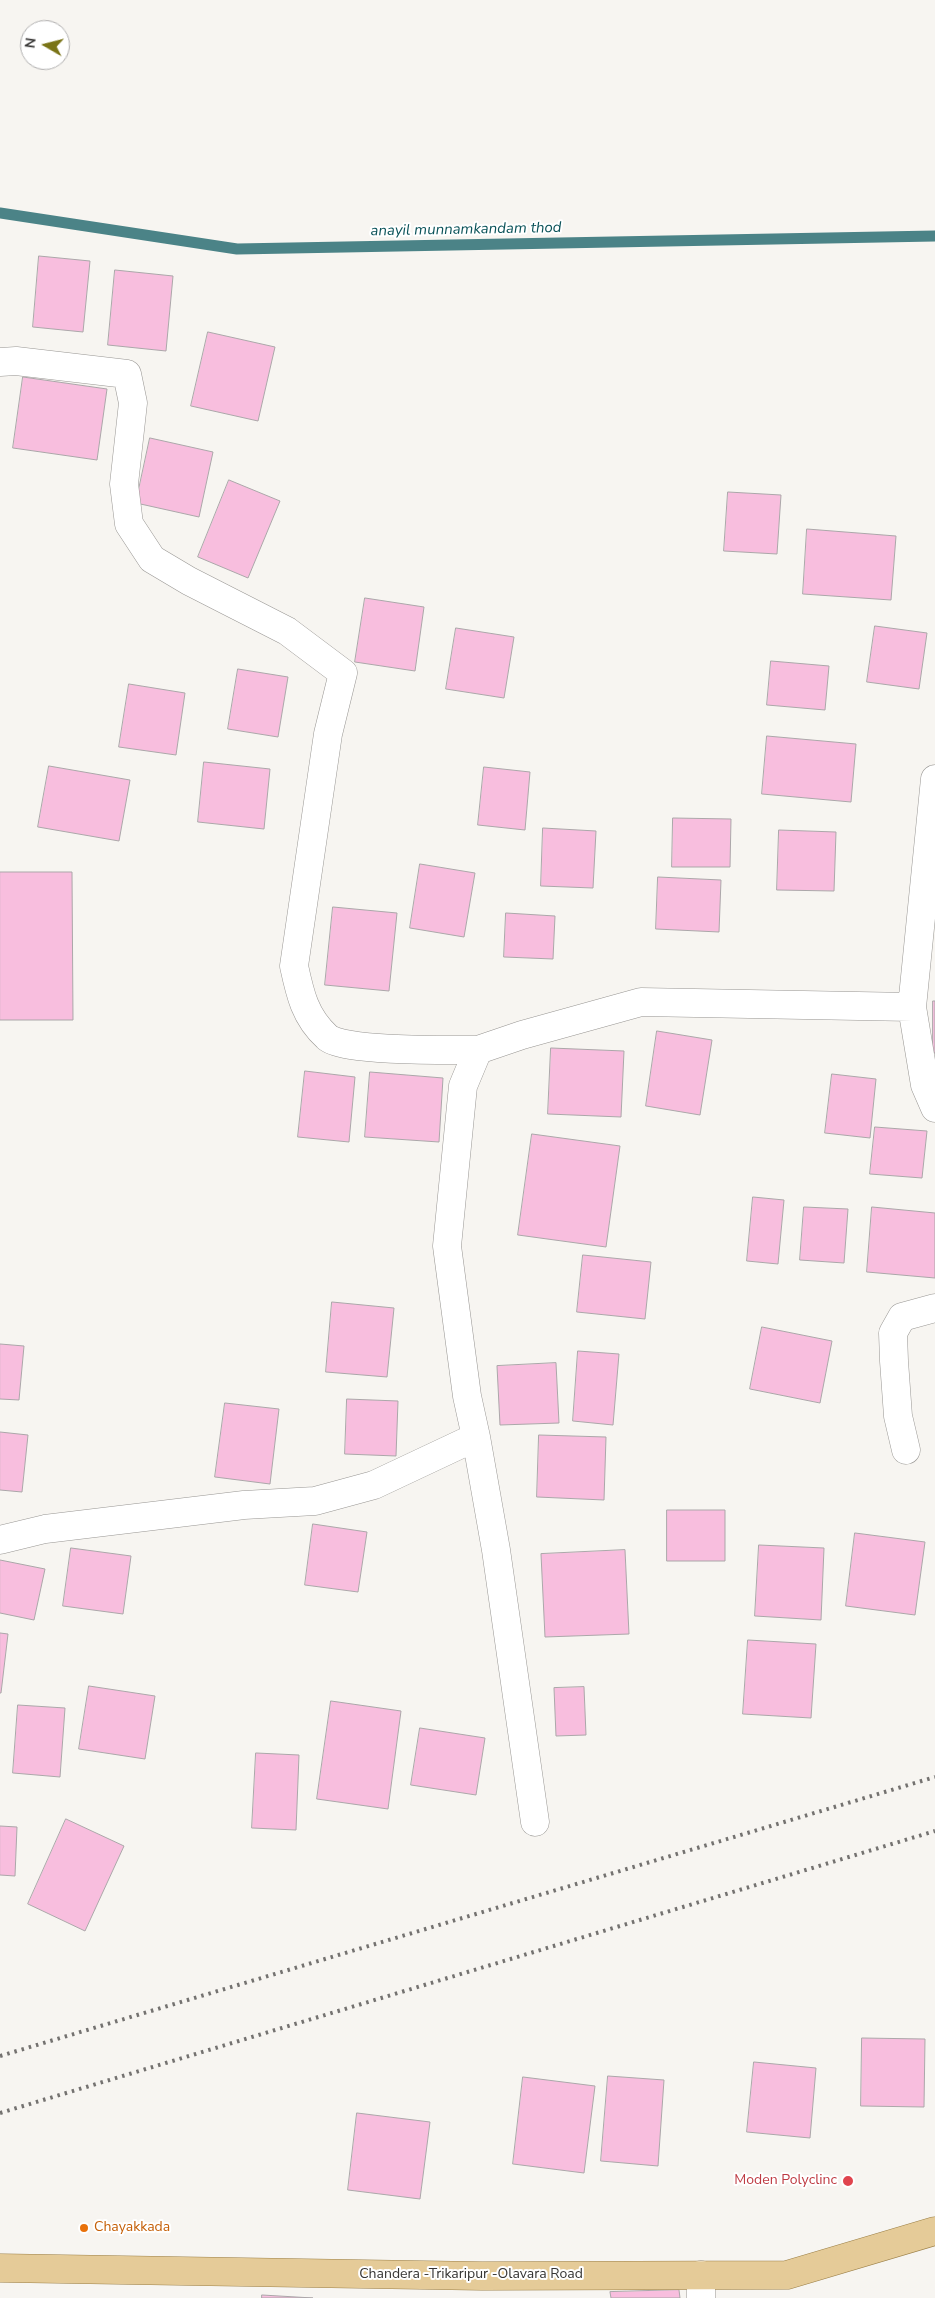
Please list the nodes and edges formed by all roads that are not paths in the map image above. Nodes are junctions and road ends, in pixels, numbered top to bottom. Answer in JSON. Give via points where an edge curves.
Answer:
{"nodes":[{"id":1,"x":0,"y":362,"type":"edge"},
{"id":2,"x":935,"y":779,"type":"edge"},
{"id":3,"x":912,"y":1008,"type":"junction"},
{"id":4,"x":478,"y":1050,"type":"junction"},
{"id":5,"x":935,"y":1108,"type":"edge"},
{"id":6,"x":935,"y":1308,"type":"edge"},
{"id":7,"x":476,"y":1437,"type":"junction"},
{"id":8,"x":906,"y":1450,"type":"dead end"},
{"id":9,"x":0,"y":1540,"type":"edge"},
{"id":10,"x":535,"y":1822,"type":"dead end"},
{"id":11,"x":935,"y":2231,"type":"edge"},
{"id":12,"x":0,"y":2268,"type":"edge"},
{"id":13,"x":701,"y":2287,"type":"edge"}],
"edges":[{"from":1,"to":4,"type":"street","via":[[128,374],[133,402],[124,484],[129,524],[152,559],[287,631],[343,673],[328,734],[294,966],[302,1002],[313,1020],[328,1039],[350,1044],[383,1049]]},
{"from":2,"to":3,"type":"street"},
{"from":3,"to":4,"type":"street","via":[[641,1002]]},
{"from":3,"to":5,"type":"street","via":[[925,1084]]},
{"from":4,"to":7,"type":"street","via":[[463,1086],[447,1246],[467,1396]]},
{"from":6,"to":8,"type":"street","via":[[902,1317],[893,1333],[898,1416]]},
{"from":7,"to":9,"type":"street","via":[[374,1485],[315,1502],[244,1505],[45,1528]]},
{"from":7,"to":10,"type":"street","via":[[496,1550]]},
{"from":11,"to":13,"type":"main road","name":"Chandera -Trikaripur -Olavara Road","via":[[787,2275]]},
{"from":12,"to":13,"type":"main road","name":"Chandera -Trikaripur -Olavara Road","via":[[482,2276]]}]}
